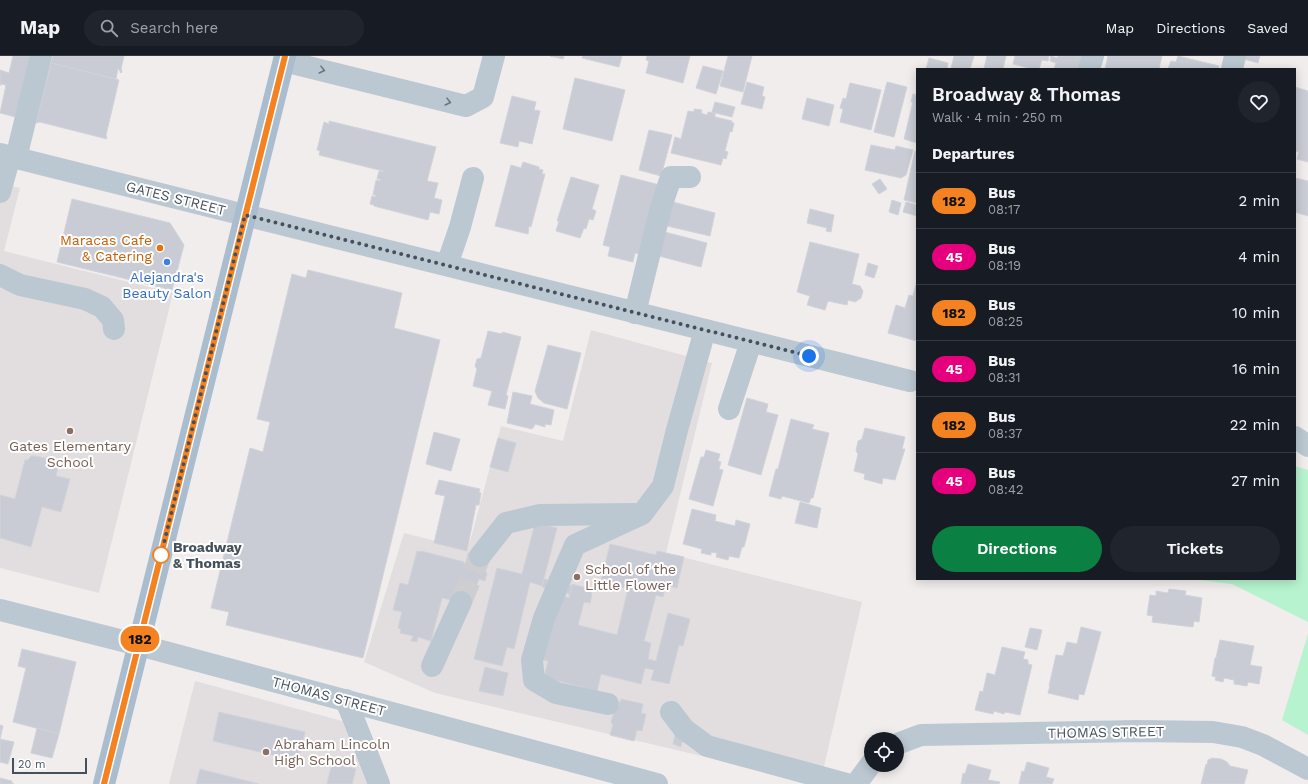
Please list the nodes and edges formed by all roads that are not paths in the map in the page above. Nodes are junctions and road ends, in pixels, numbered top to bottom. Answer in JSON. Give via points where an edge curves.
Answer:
{"nodes":[{"id":1,"x":41,"y":56,"type":"edge"},
{"id":2,"x":494,"y":56,"type":"edge"},
{"id":3,"x":1092,"y":56,"type":"edge"},
{"id":4,"x":1235,"y":56,"type":"edge"},
{"id":5,"x":284,"y":58,"type":"edge"},
{"id":6,"x":1089,"y":68,"type":"edge"},
{"id":7,"x":1232,"y":68,"type":"edge"},
{"id":8,"x":9,"y":156,"type":"edge"},
{"id":9,"x":690,"y":176,"type":"dead end"},
{"id":10,"x":473,"y":178,"type":"dead end"},
{"id":11,"x":0,"y":192,"type":"edge"},
{"id":12,"x":245,"y":215,"type":"junction"},
{"id":13,"x":447,"y":265,"type":"junction"},
{"id":14,"x":0,"y":275,"type":"edge"},
{"id":15,"x":635,"y":313,"type":"junction"},
{"id":16,"x":114,"y":329,"type":"dead end"},
{"id":17,"x":705,"y":330,"type":"junction"},
{"id":18,"x":751,"y":342,"type":"junction"},
{"id":19,"x":910,"y":381,"type":"dead end"},
{"id":20,"x":729,"y":409,"type":"dead end"},
{"id":21,"x":1296,"y":438,"type":"edge"},
{"id":22,"x":1308,"y":446,"type":"edge"},
{"id":23,"x":642,"y":514,"type":"junction"},
{"id":24,"x":480,"y":556,"type":"tunnel mouth"},
{"id":25,"x":461,"y":602,"type":"tunnel mouth"},
{"id":26,"x":0,"y":610,"type":"edge"},
{"id":27,"x":139,"y":645,"type":"junction"},
{"id":28,"x":432,"y":666,"type":"dead end"},
{"id":29,"x":346,"y":700,"type":"junction"},
{"id":30,"x":608,"y":704,"type":"dead end"},
{"id":31,"x":671,"y":712,"type":"dead end"},
{"id":32,"x":904,"y":741,"type":"edge"},
{"id":33,"x":1308,"y":769,"type":"edge"},
{"id":34,"x":865,"y":772,"type":"edge"},
{"id":35,"x":104,"y":784,"type":"edge"},
{"id":36,"x":379,"y":784,"type":"edge"},
{"id":37,"x":657,"y":784,"type":"edge"},
{"id":38,"x":847,"y":784,"type":"edge"},
{"id":39,"x":856,"y":784,"type":"edge"}],
"edges":[{"from":1,"to":8,"type":"street"},
{"from":5,"to":2,"type":"street","one_way":true,"via":[[466,106],[482,97]]},
{"from":3,"to":6,"type":"street"},
{"from":4,"to":7,"type":"street"},
{"from":5,"to":12,"type":"main road"},
{"from":8,"to":11,"type":"street"},
{"from":8,"to":12,"type":"street","name":"GATES STREET"},
{"from":9,"to":15,"type":"street","via":[[670,177]]},
{"from":10,"to":13,"type":"street"},
{"from":12,"to":13,"type":"street","name":"GATES STREET"},
{"from":12,"to":27,"type":"main road"},
{"from":13,"to":15,"type":"street","name":"GATES STREET"},
{"from":14,"to":16,"type":"street","via":[[20,285],[91,301],[102,307],[113,320]]},
{"from":15,"to":17,"type":"street","name":"GATES STREET"},
{"from":17,"to":18,"type":"street","name":"GATES STREET"},
{"from":17,"to":23,"type":"street","via":[[663,486]]},
{"from":18,"to":19,"type":"street","name":"GATES STREET"},
{"from":18,"to":20,"type":"street"},
{"from":21,"to":22,"type":"street"},
{"from":23,"to":24,"type":"street","via":[[540,515],[506,523]]},
{"from":23,"to":30,"type":"street","via":[[575,545],[544,618],[532,660],[534,680],[556,693]]},
{"from":25,"to":28,"type":"street"},
{"from":26,"to":27,"type":"street","name":"THOMAS STREET"},
{"from":27,"to":29,"type":"street","name":"THOMAS STREET"},
{"from":27,"to":35,"type":"main road"},
{"from":29,"to":36,"type":"street"},
{"from":29,"to":37,"type":"street","name":"THOMAS STREET"},
{"from":31,"to":38,"type":"street","via":[[684,729],[706,746]]},
{"from":32,"to":33,"type":"street","name":"THOMAS STREET","via":[[921,735],[1213,732],[1242,737],[1264,745]]},
{"from":34,"to":39,"type":"street"}]}
